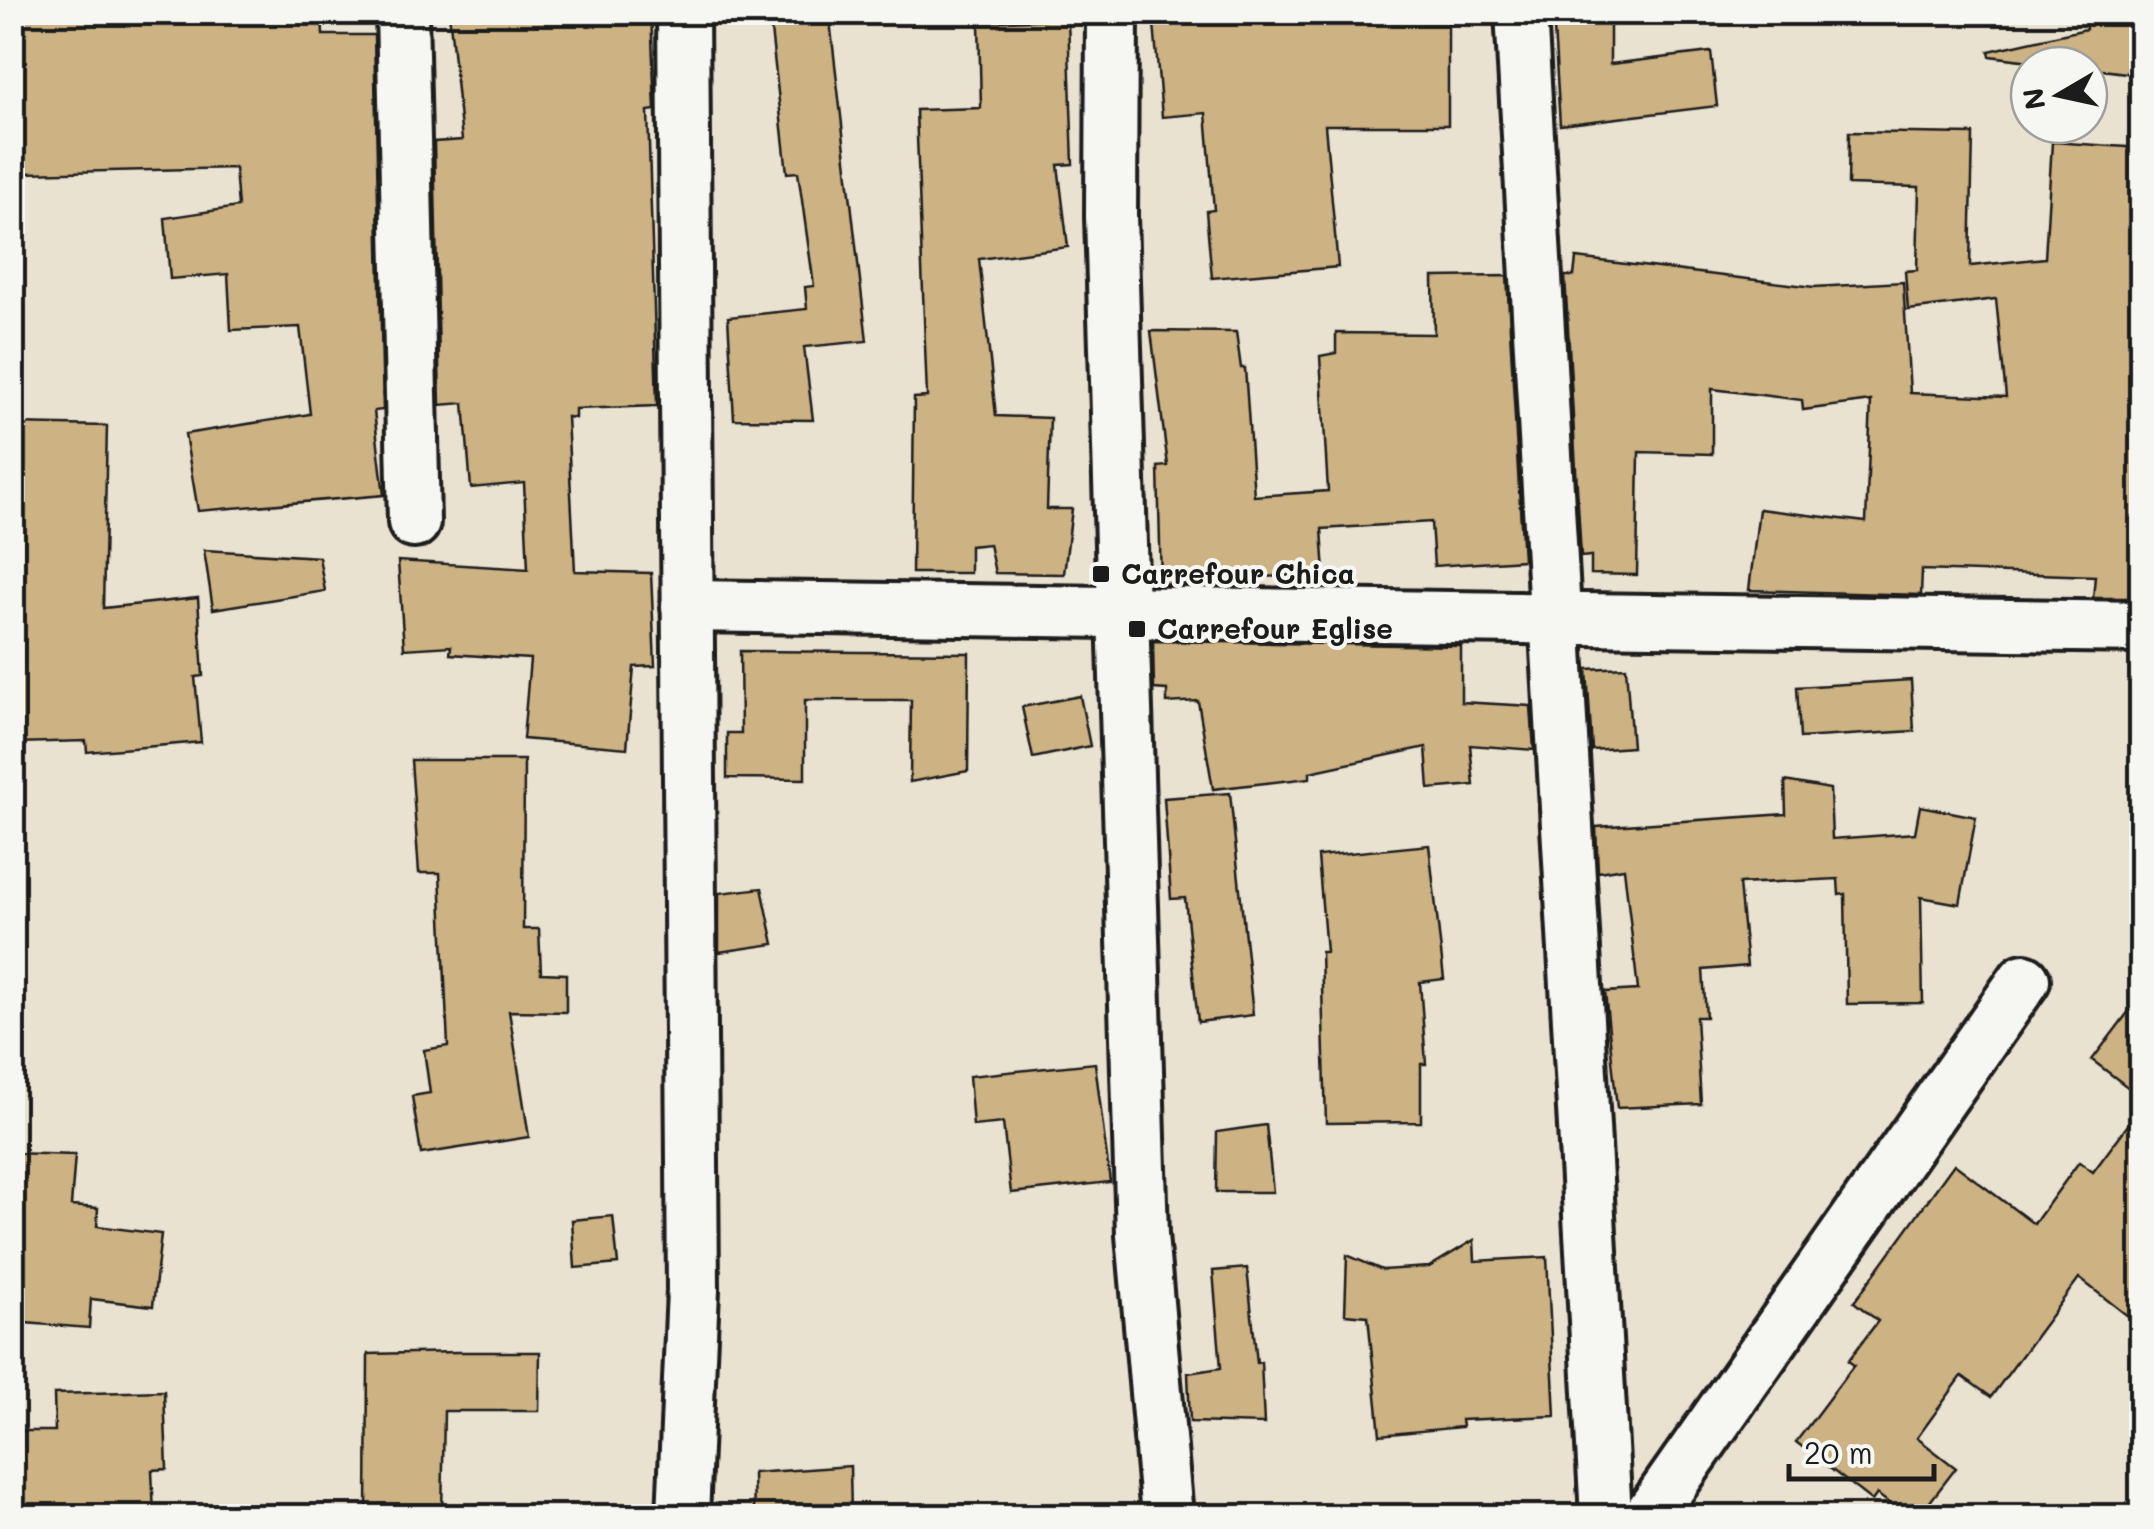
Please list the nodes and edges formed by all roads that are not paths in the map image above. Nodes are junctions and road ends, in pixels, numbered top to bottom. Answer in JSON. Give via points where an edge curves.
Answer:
{"nodes":[{"id":1,"x":402,"y":12,"type":"edge"},
{"id":2,"x":683,"y":12,"type":"edge"},
{"id":3,"x":1112,"y":12,"type":"edge"},
{"id":4,"x":1521,"y":12,"type":"edge"},
{"id":5,"x":414,"y":522,"type":"dead end"},
{"id":6,"x":687,"y":606,"type":"junction"},
{"id":7,"x":1122,"y":611,"type":"junction"},
{"id":8,"x":1552,"y":617,"type":"junction"},
{"id":9,"x":2142,"y":627,"type":"edge"},
{"id":10,"x":2024,"y":980,"type":"dead end"},
{"id":11,"x":683,"y":1516,"type":"edge"},
{"id":12,"x":1167,"y":1516,"type":"edge"},
{"id":13,"x":1606,"y":1516,"type":"edge"},
{"id":14,"x":1648,"y":1516,"type":"edge"}],
"edges":[{"from":1,"to":5,"type":"street"},
{"from":2,"to":6,"type":"street"},
{"from":3,"to":7,"type":"street"},
{"from":4,"to":8,"type":"street"},
{"from":6,"to":7,"type":"street"},
{"from":6,"to":11,"type":"street","via":[[692,1290]]},
{"from":7,"to":8,"type":"street"},
{"from":7,"to":12,"type":"street","via":[[1142,1235]]},
{"from":8,"to":9,"type":"street"},
{"from":8,"to":13,"type":"street"},
{"from":10,"to":14,"type":"street"}]}
